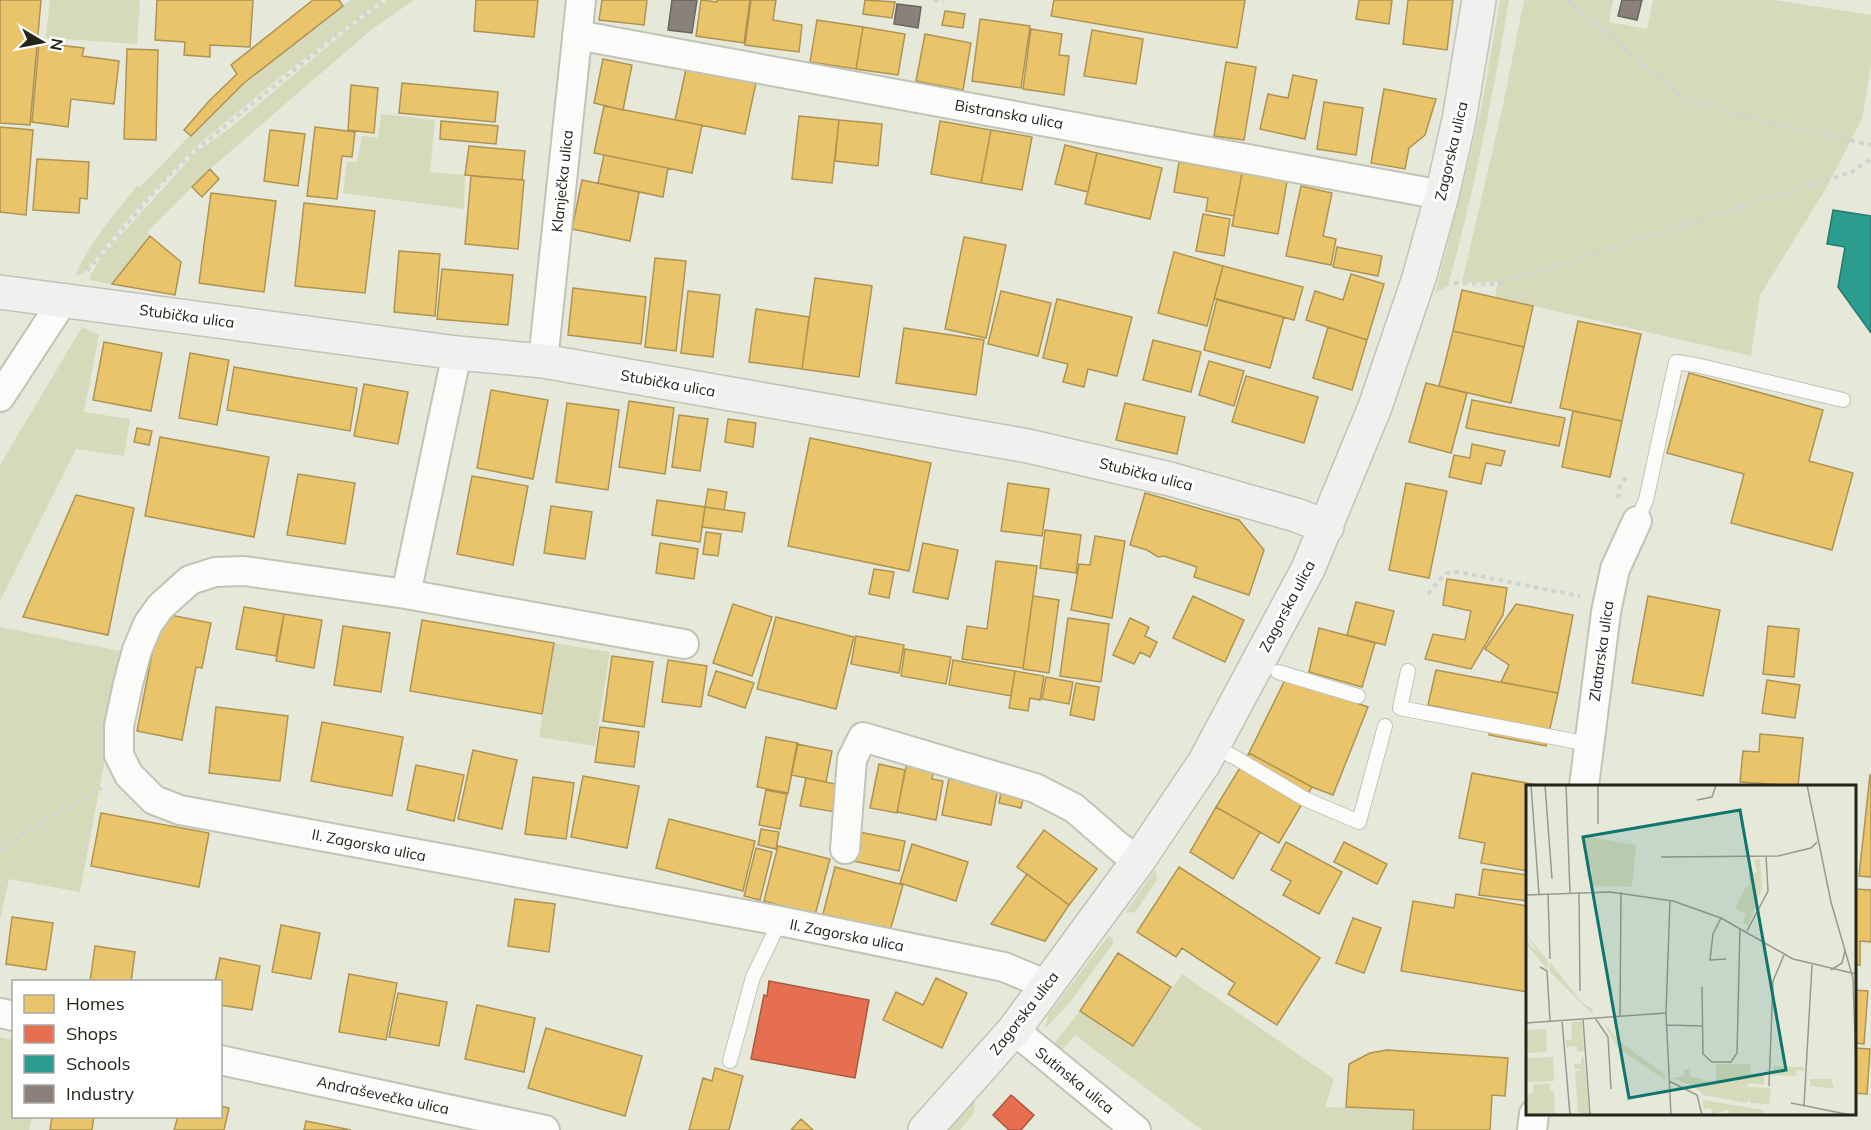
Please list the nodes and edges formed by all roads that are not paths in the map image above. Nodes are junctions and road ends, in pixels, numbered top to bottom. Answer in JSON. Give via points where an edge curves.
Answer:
{"nodes":[{"id":1,"x":581,"y":0,"type":"edge"},
{"id":2,"x":1479,"y":0,"type":"edge"},
{"id":3,"x":577,"y":35,"type":"junction"},
{"id":4,"x":1442,"y":195,"type":"junction"},
{"id":5,"x":0,"y":292,"type":"edge"},
{"id":6,"x":64,"y":299,"type":"junction"},
{"id":7,"x":457,"y":353,"type":"junction"},
{"id":8,"x":543,"y":361,"type":"junction"},
{"id":9,"x":0,"y":396,"type":"edge"},
{"id":10,"x":1843,"y":400,"type":"dead end"},
{"id":11,"x":1637,"y":521,"type":"joint"},
{"id":12,"x":1327,"y":527,"type":"junction"},
{"id":13,"x":406,"y":594,"type":"junction"},
{"id":14,"x":684,"y":644,"type":"dead end"},
{"id":15,"x":1408,"y":670,"type":"dead end"},
{"id":16,"x":1278,"y":672,"type":"dead end"},
{"id":17,"x":1358,"y":696,"type":"dead end"},
{"id":18,"x":1385,"y":726,"type":"dead end"},
{"id":19,"x":1588,"y":744,"type":"junction"},
{"id":20,"x":1212,"y":746,"type":"junction"},
{"id":21,"x":1584,"y":785,"type":"edge"},
{"id":22,"x":845,"y":849,"type":"dead end"},
{"id":23,"x":1138,"y":861,"type":"junction"},
{"id":24,"x":780,"y":921,"type":"junction"},
{"id":25,"x":1047,"y":985,"type":"junction"},
{"id":26,"x":1014,"y":1030,"type":"junction"},
{"id":27,"x":222,"y":1060,"type":"edge"},
{"id":28,"x":730,"y":1061,"type":"dead end"},
{"id":29,"x":1534,"y":1115,"type":"edge"},
{"id":30,"x":545,"y":1130,"type":"edge"},
{"id":31,"x":925,"y":1130,"type":"edge"},
{"id":32,"x":1136,"y":1130,"type":"edge"},
{"id":33,"x":1532,"y":1130,"type":"edge"}],
"edges":[{"from":1,"to":3,"type":"street","name":"Klanječka ulica"},
{"from":2,"to":4,"type":"street","name":"Zagorska ulica"},
{"from":3,"to":4,"type":"street","name":"Bistranska ulica"},
{"from":3,"to":8,"type":"street","name":"Klanječka ulica"},
{"from":4,"to":12,"type":"street","name":"Zagorska ulica","via":[[1401,333]]},
{"from":5,"to":6,"type":"street","name":"Stubička ulica"},
{"from":6,"to":7,"type":"street","name":"Stubička ulica"},
{"from":6,"to":9,"type":"street"},
{"from":7,"to":8,"type":"street","name":"Stubička ulica"},
{"from":7,"to":13,"type":"street"},
{"from":8,"to":12,"type":"street","name":"Stubička ulica","via":[[1028,446],[1170,479]]},
{"from":10,"to":11,"type":"lane","via":[[1676,362],[1646,500]]},
{"from":11,"to":19,"type":"street","name":"Zlatarska ulica","via":[[1615,569]]},
{"from":12,"to":20,"type":"street","name":"Zagorska ulica"},
{"from":13,"to":14,"type":"street","name":"II. Zagorska ulica"},
{"from":13,"to":24,"type":"street","name":"II. Zagorska ulica","via":[[244,571],[215,572],[190,580],[160,607],[137,650],[119,726],[120,754],[129,775],[154,801],[180,810]]},
{"from":15,"to":19,"type":"lane","via":[[1400,708]]},
{"from":16,"to":17,"type":"lane"},
{"from":18,"to":20,"type":"lane","via":[[1359,822],[1305,799]]},
{"from":19,"to":21,"type":"street","name":"Zlatarska ulica"},
{"from":20,"to":23,"type":"street","name":"Zagorska ulica","via":[[1204,764]]},
{"from":22,"to":23,"type":"street","via":[[852,759],[863,737],[1035,788],[1074,808]]},
{"from":23,"to":25,"type":"street","name":"Zagorska ulica"},
{"from":24,"to":25,"type":"street","name":"II. Zagorska ulica","via":[[1004,966]]},
{"from":24,"to":28,"type":"lane","via":[[753,977]]},
{"from":25,"to":26,"type":"street","name":"Zagorska ulica"},
{"from":26,"to":31,"type":"street","name":"Zagorska ulica"},
{"from":26,"to":32,"type":"street","name":"Sutinska ulica"},
{"from":27,"to":30,"type":"street","name":"Andraševečka ulica"},
{"from":29,"to":33,"type":"street"}]}
